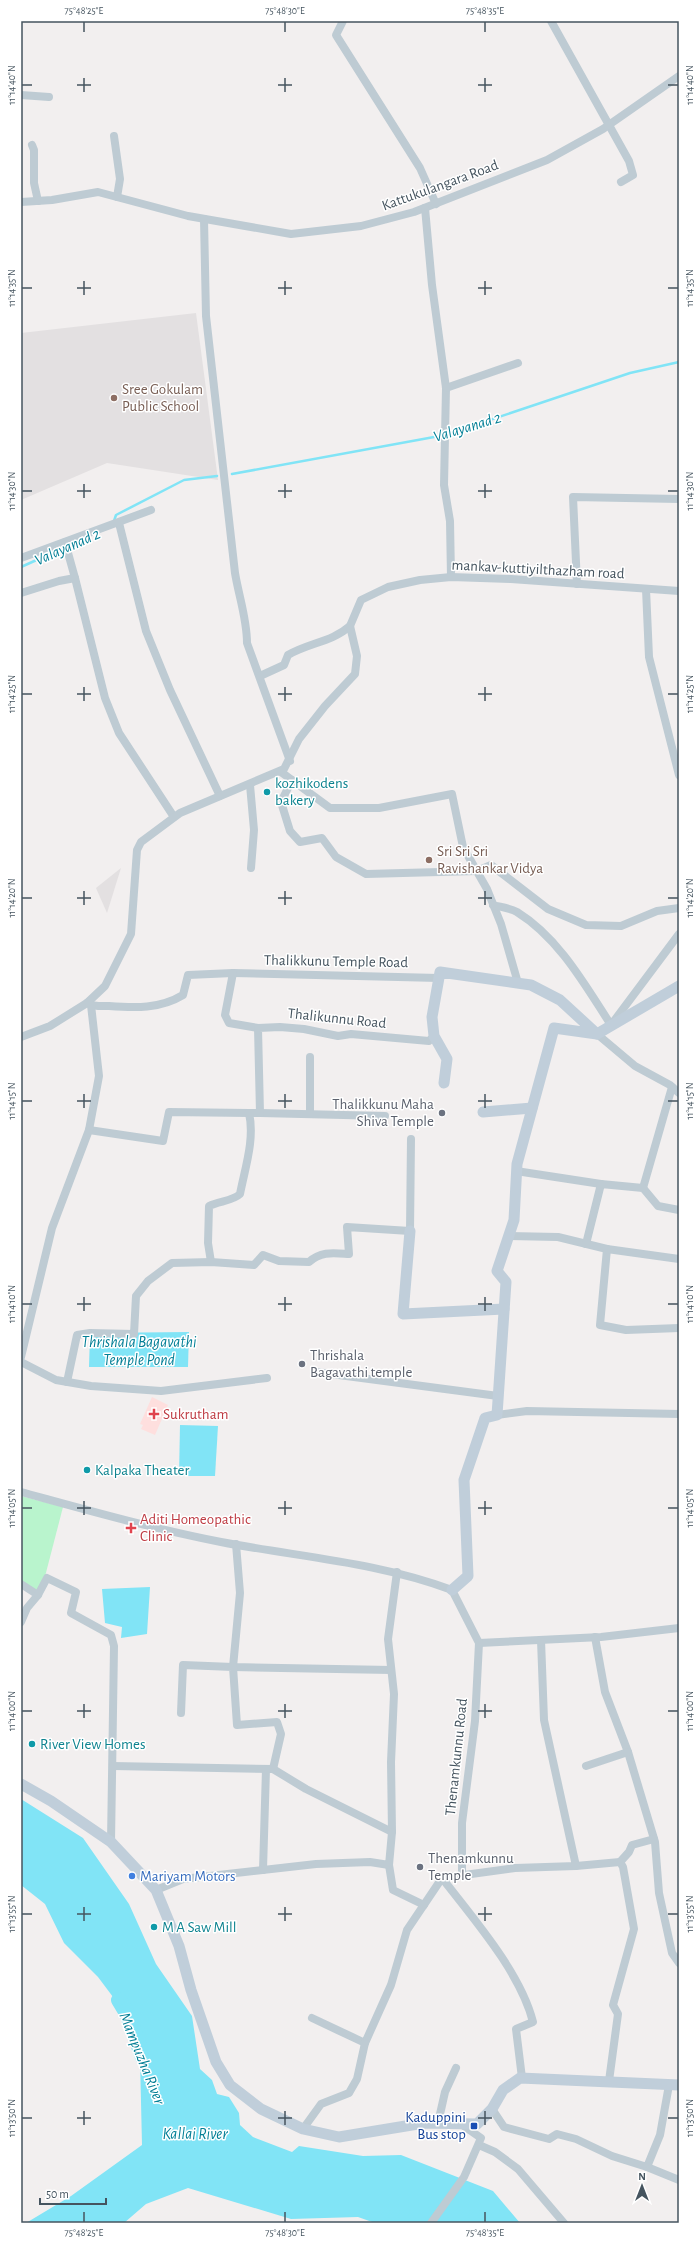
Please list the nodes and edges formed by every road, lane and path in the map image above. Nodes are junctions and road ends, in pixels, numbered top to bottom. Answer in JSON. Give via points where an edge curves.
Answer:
{"nodes":[{"id":1,"x":343,"y":21,"type":"edge"},
{"id":2,"x":551,"y":21,"type":"edge"},
{"id":3,"x":679,"y":76,"type":"edge"},
{"id":4,"x":21,"y":95,"type":"edge"},
{"id":5,"x":48,"y":97,"type":"dead end"},
{"id":6,"x":610,"y":124,"type":"junction"},
{"id":7,"x":114,"y":136,"type":"dead end"},
{"id":8,"x":32,"y":145,"type":"dead end"},
{"id":9,"x":621,"y":182,"type":"dead end"},
{"id":10,"x":117,"y":198,"type":"junction"},
{"id":11,"x":38,"y":201,"type":"junction"},
{"id":12,"x":21,"y":202,"type":"edge"},
{"id":13,"x":436,"y":204,"type":"junction"},
{"id":14,"x":425,"y":208,"type":"junction"},
{"id":15,"x":204,"y":219,"type":"junction"},
{"id":16,"x":518,"y":363,"type":"dead end"},
{"id":17,"x":446,"y":388,"type":"junction"},
{"id":18,"x":679,"y":499,"type":"edge"},
{"id":19,"x":150,"y":510,"type":"dead end"},
{"id":20,"x":119,"y":523,"type":"junction"},
{"id":21,"x":65,"y":542,"type":"junction"},
{"id":22,"x":21,"y":558,"type":"edge"},
{"id":23,"x":450,"y":577,"type":"junction"},
{"id":24,"x":75,"y":578,"type":"junction"},
{"id":25,"x":577,"y":584,"type":"junction"},
{"id":26,"x":646,"y":589,"type":"junction"},
{"id":27,"x":679,"y":591,"type":"edge"},
{"id":28,"x":21,"y":594,"type":"edge"},
{"id":29,"x":350,"y":626,"type":"junction"},
{"id":30,"x":260,"y":676,"type":"junction"},
{"id":31,"x":290,"y":761,"type":"junction"},
{"id":32,"x":281,"y":772,"type":"junction"},
{"id":33,"x":679,"y":775,"type":"edge"},
{"id":34,"x":292,"y":780,"type":"junction"},
{"id":35,"x":250,"y":785,"type":"junction"},
{"id":36,"x":220,"y":796,"type":"junction"},
{"id":37,"x":174,"y":817,"type":"junction"},
{"id":38,"x":251,"y":868,"type":"dead end"},
{"id":39,"x":477,"y":871,"type":"junction"},
{"id":40,"x":493,"y":905,"type":"junction"},
{"id":41,"x":679,"y":908,"type":"edge"},
{"id":42,"x":679,"y":934,"type":"edge"},
{"id":43,"x":233,"y":972,"type":"junction"},
{"id":44,"x":439,"y":978,"type":"junction"},
{"id":45,"x":518,"y":983,"type":"junction"},
{"id":46,"x":679,"y":986,"type":"edge"},
{"id":47,"x":89,"y":1004,"type":"junction"},
{"id":48,"x":611,"y":1025,"type":"junction"},
{"id":49,"x":258,"y":1028,"type":"junction"},
{"id":50,"x":597,"y":1034,"type":"junction"},
{"id":51,"x":434,"y":1036,"type":"junction"},
{"id":52,"x":21,"y":1037,"type":"edge"},
{"id":53,"x":310,"y":1057,"type":"dead end"},
{"id":54,"x":444,"y":1083,"type":"dead end"},
{"id":55,"x":672,"y":1087,"type":"junction"},
{"id":56,"x":679,"y":1093,"type":"edge"},
{"id":57,"x":532,"y":1108,"type":"junction"},
{"id":58,"x":483,"y":1112,"type":"dead end"},
{"id":59,"x":249,"y":1113,"type":"junction"},
{"id":60,"x":260,"y":1113,"type":"junction"},
{"id":61,"x":310,"y":1114,"type":"junction"},
{"id":62,"x":385,"y":1116,"type":"dead end"},
{"id":63,"x":89,"y":1130,"type":"junction"},
{"id":64,"x":411,"y":1139,"type":"dead end"},
{"id":65,"x":516,"y":1171,"type":"junction"},
{"id":66,"x":601,"y":1184,"type":"junction"},
{"id":67,"x":643,"y":1188,"type":"junction"},
{"id":68,"x":679,"y":1210,"type":"edge"},
{"id":69,"x":410,"y":1231,"type":"junction"},
{"id":70,"x":509,"y":1236,"type":"junction"},
{"id":71,"x":586,"y":1244,"type":"junction"},
{"id":72,"x":607,"y":1249,"type":"junction"},
{"id":73,"x":679,"y":1259,"type":"edge"},
{"id":74,"x":211,"y":1262,"type":"junction"},
{"id":75,"x":504,"y":1309,"type":"junction"},
{"id":76,"x":679,"y":1328,"type":"edge"},
{"id":77,"x":21,"y":1357,"type":"edge"},
{"id":78,"x":21,"y":1362,"type":"edge"},
{"id":79,"x":316,"y":1372,"type":"dead end"},
{"id":80,"x":267,"y":1378,"type":"dead end"},
{"id":81,"x":67,"y":1382,"type":"junction"},
{"id":82,"x":498,"y":1396,"type":"junction"},
{"id":83,"x":679,"y":1414,"type":"edge"},
{"id":84,"x":497,"y":1415,"type":"junction"},
{"id":85,"x":21,"y":1492,"type":"edge"},
{"id":86,"x":236,"y":1544,"type":"junction"},
{"id":87,"x":397,"y":1572,"type":"junction"},
{"id":88,"x":21,"y":1584,"type":"edge"},
{"id":89,"x":452,"y":1590,"type":"junction"},
{"id":90,"x":38,"y":1595,"type":"junction"},
{"id":91,"x":21,"y":1622,"type":"edge"},
{"id":92,"x":679,"y":1628,"type":"edge"},
{"id":93,"x":595,"y":1637,"type":"junction"},
{"id":94,"x":541,"y":1640,"type":"junction"},
{"id":95,"x":479,"y":1643,"type":"junction"},
{"id":96,"x":233,"y":1667,"type":"junction"},
{"id":97,"x":391,"y":1670,"type":"junction"},
{"id":98,"x":181,"y":1713,"type":"dead end"},
{"id":99,"x":628,"y":1752,"type":"junction"},
{"id":100,"x":112,"y":1766,"type":"junction"},
{"id":101,"x":586,"y":1766,"type":"dead end"},
{"id":102,"x":270,"y":1769,"type":"junction"},
{"id":103,"x":21,"y":1784,"type":"edge"},
{"id":104,"x":392,"y":1832,"type":"junction"},
{"id":105,"x":654,"y":1839,"type":"junction"},
{"id":106,"x":111,"y":1842,"type":"junction"},
{"id":107,"x":620,"y":1862,"type":"junction"},
{"id":108,"x":389,"y":1864,"type":"junction"},
{"id":109,"x":576,"y":1866,"type":"junction"},
{"id":110,"x":263,"y":1870,"type":"junction"},
{"id":111,"x":462,"y":1875,"type":"junction"},
{"id":112,"x":442,"y":1878,"type":"junction"},
{"id":113,"x":156,"y":1890,"type":"junction"},
{"id":114,"x":424,"y":1905,"type":"junction"},
{"id":115,"x":679,"y":1964,"type":"edge"},
{"id":116,"x":312,"y":2018,"type":"dead end"},
{"id":117,"x":365,"y":2043,"type":"junction"},
{"id":118,"x":456,"y":2068,"type":"dead end"},
{"id":119,"x":522,"y":2078,"type":"junction"},
{"id":120,"x":609,"y":2081,"type":"junction"},
{"id":121,"x":674,"y":2085,"type":"edge"},
{"id":122,"x":492,"y":2109,"type":"junction"},
{"id":123,"x":438,"y":2123,"type":"junction"},
{"id":124,"x":461,"y":2124,"type":"junction"},
{"id":125,"x":303,"y":2129,"type":"junction"},
{"id":126,"x":478,"y":2145,"type":"junction"},
{"id":127,"x":647,"y":2167,"type":"junction"},
{"id":128,"x":679,"y":2180,"type":"edge"},
{"id":129,"x":431,"y":2223,"type":"edge"},
{"id":130,"x":564,"y":2223,"type":"edge"}],
"edges":[{"from":1,"to":13,"type":"street","via":[[336,35],[420,168]]},
{"from":2,"to":6,"type":"street"},
{"from":3,"to":6,"type":"street","name":"Kattukulangara Road"},
{"from":4,"to":5,"type":"street"},
{"from":6,"to":9,"type":"street","via":[[629,161],[633,175]]},
{"from":6,"to":13,"type":"street","name":"Kattukulangara Road","via":[[547,160]]},
{"from":7,"to":10,"type":"street","via":[[120,179]]},
{"from":8,"to":11,"type":"street","via":[[34,183]]},
{"from":10,"to":11,"type":"street","name":"Kattukulangara Road","via":[[98,192]]},
{"from":10,"to":15,"type":"street","name":"Kattukulangara Road"},
{"from":11,"to":12,"type":"street","name":"Kattukulangara Road"},
{"from":13,"to":14,"type":"street","name":"Kattukulangara Road"},
{"from":14,"to":15,"type":"street","name":"Kattukulangara Road","via":[[361,226],[291,234]]},
{"from":14,"to":17,"type":"street"},
{"from":15,"to":30,"type":"street","via":[[206,316],[235,573],[241,608],[247,622],[247,643]]},
{"from":16,"to":17,"type":"street"},
{"from":17,"to":23,"type":"street","via":[[444,485],[450,521]]},
{"from":18,"to":25,"type":"street","via":[[573,497]]},
{"from":19,"to":20,"type":"street"},
{"from":20,"to":21,"type":"street"},
{"from":20,"to":36,"type":"street","via":[[146,631],[170,690]]},
{"from":21,"to":22,"type":"street"},
{"from":21,"to":24,"type":"street"},
{"from":23,"to":25,"type":"street","name":"mankav-kuttiyilthazham road"},
{"from":23,"to":29,"type":"street","name":"mankav-kuttiyilthazham road","via":[[388,587],[361,600]]},
{"from":24,"to":28,"type":"street"},
{"from":24,"to":37,"type":"street","via":[[105,698],[119,733]]},
{"from":25,"to":26,"type":"street","name":"mankav-kuttiyilthazham road"},
{"from":26,"to":27,"type":"street","name":"mankav-kuttiyilthazham road"},
{"from":26,"to":33,"type":"street","via":[[649,657]]},
{"from":29,"to":30,"type":"street","via":[[340,635],[288,655],[284,665]]},
{"from":29,"to":31,"type":"street","via":[[357,656],[355,674],[299,739]]},
{"from":30,"to":31,"type":"street"},
{"from":31,"to":32,"type":"street"},
{"from":32,"to":34,"type":"street"},
{"from":32,"to":35,"type":"street"},
{"from":34,"to":39,"type":"street","via":[[330,808],[379,808],[452,794],[463,847]]},
{"from":34,"to":39,"type":"street","via":[[281,802],[290,831],[300,842],[322,838],[336,857],[366,874]]},
{"from":35,"to":36,"type":"street"},
{"from":35,"to":38,"type":"street","via":[[254,830]]},
{"from":36,"to":37,"type":"street"},
{"from":37,"to":47,"type":"street","via":[[141,842],[136,850],[131,934],[105,986]]},
{"from":39,"to":40,"type":"street"},
{"from":39,"to":41,"type":"street","via":[[491,865],[548,909],[586,925],[621,926],[657,911]]},
{"from":40,"to":45,"type":"street"},
{"from":40,"to":48,"type":"street","via":[[516,911],[544,933],[565,958]]},
{"from":42,"to":48,"type":"street"},
{"from":43,"to":44,"type":"street","name":"Thalikkunu Temple Road"},
{"from":43,"to":47,"type":"street","via":[[188,975],[183,995],[172,1002],[160,1005],[139,1008]]},
{"from":43,"to":49,"type":"street","name":"Thalikunnu Road","via":[[225,1015],[229,1023]]},
{"from":44,"to":45,"type":"street","via":[[440,972]]},
{"from":44,"to":51,"type":"street","via":[[432,1017]]},
{"from":45,"to":50,"type":"street","via":[[531,984],[560,1000]]},
{"from":46,"to":48,"type":"street"},
{"from":47,"to":52,"type":"street","via":[[50,1026]]},
{"from":47,"to":63,"type":"street","via":[[99,1076]]},
{"from":48,"to":50,"type":"street"},
{"from":49,"to":51,"type":"street","name":"Thalikunnu Road","via":[[288,1027],[338,1036],[351,1034],[429,1041]]},
{"from":49,"to":60,"type":"street"},
{"from":50,"to":55,"type":"street","via":[[635,1066]]},
{"from":50,"to":57,"type":"street","via":[[554,1028]]},
{"from":51,"to":54,"type":"street","via":[[447,1059]]},
{"from":53,"to":61,"type":"street"},
{"from":55,"to":56,"type":"street"},
{"from":55,"to":67,"type":"street"},
{"from":57,"to":58,"type":"street"},
{"from":57,"to":65,"type":"street"},
{"from":59,"to":60,"type":"street"},
{"from":59,"to":63,"type":"street","via":[[169,1112],[163,1141]]},
{"from":59,"to":74,"type":"street","via":[[251,1123],[248,1155],[240,1194],[236,1198],[209,1206],[208,1243]]},
{"from":60,"to":61,"type":"street"},
{"from":61,"to":62,"type":"street"},
{"from":63,"to":77,"type":"street","via":[[52,1228]]},
{"from":64,"to":69,"type":"street"},
{"from":65,"to":66,"type":"street"},
{"from":65,"to":70,"type":"street","via":[[514,1220]]},
{"from":66,"to":67,"type":"street"},
{"from":66,"to":71,"type":"street"},
{"from":67,"to":68,"type":"street","via":[[658,1206]]},
{"from":69,"to":74,"type":"street","via":[[348,1228],[349,1254],[317,1255],[309,1262],[279,1261],[263,1255],[254,1264]]},
{"from":69,"to":75,"type":"street","via":[[403,1314]]},
{"from":70,"to":71,"type":"street","via":[[558,1237]]},
{"from":70,"to":75,"type":"street","via":[[497,1270],[506,1282]]},
{"from":71,"to":72,"type":"street"},
{"from":72,"to":73,"type":"street"},
{"from":72,"to":76,"type":"street","via":[[600,1325],[626,1330]]},
{"from":74,"to":81,"type":"street","via":[[172,1263],[148,1281],[136,1296],[134,1334],[77,1335]]},
{"from":75,"to":82,"type":"street"},
{"from":78,"to":81,"type":"street","via":[[56,1380]]},
{"from":79,"to":82,"type":"street"},
{"from":80,"to":81,"type":"street","via":[[161,1391]]},
{"from":82,"to":84,"type":"street"},
{"from":83,"to":84,"type":"street","via":[[527,1411]]},
{"from":84,"to":89,"type":"street","via":[[485,1418],[464,1480],[468,1576]]},
{"from":85,"to":86,"type":"street"},
{"from":86,"to":87,"type":"street"},
{"from":86,"to":96,"type":"street","via":[[240,1593]]},
{"from":87,"to":89,"type":"street"},
{"from":87,"to":97,"type":"street","via":[[388,1639]]},
{"from":88,"to":90,"type":"street"},
{"from":89,"to":95,"type":"street"},
{"from":90,"to":91,"type":"street","via":[[27,1608]]},
{"from":90,"to":100,"type":"street","via":[[47,1578],[76,1592],[71,1613],[110,1635],[114,1646]]},
{"from":92,"to":93,"type":"street"},
{"from":93,"to":94,"type":"street"},
{"from":93,"to":99,"type":"street","via":[[605,1692]]},
{"from":94,"to":95,"type":"street"},
{"from":94,"to":109,"type":"street","via":[[544,1720]]},
{"from":95,"to":111,"type":"street","name":"Thenamkunnu Road","via":[[475,1721],[462,1823]]},
{"from":96,"to":97,"type":"street"},
{"from":96,"to":98,"type":"street","via":[[183,1665]]},
{"from":96,"to":102,"type":"street","via":[[237,1725],[276,1722],[281,1734]]},
{"from":97,"to":104,"type":"street","via":[[394,1694],[391,1762]]},
{"from":99,"to":101,"type":"street"},
{"from":99,"to":105,"type":"street"},
{"from":100,"to":102,"type":"street"},
{"from":100,"to":106,"type":"street"},
{"from":102,"to":104,"type":"street"},
{"from":102,"to":110,"type":"street"},
{"from":103,"to":106,"type":"street","via":[[50,1800]]},
{"from":104,"to":108,"type":"street"},
{"from":105,"to":107,"type":"street","via":[[632,1845]]},
{"from":105,"to":115,"type":"street","via":[[659,1894],[672,1954]]},
{"from":106,"to":113,"type":"street"},
{"from":107,"to":109,"type":"street"},
{"from":107,"to":120,"type":"street","via":[[634,1929],[613,2005],[618,2014]]},
{"from":108,"to":110,"type":"street","via":[[316,1864]]},
{"from":108,"to":114,"type":"street","via":[[393,1890]]},
{"from":109,"to":111,"type":"street","via":[[515,1868]]},
{"from":110,"to":113,"type":"street","via":[[183,1879]]},
{"from":111,"to":112,"type":"street"},
{"from":112,"to":114,"type":"street"},
{"from":112,"to":119,"type":"street","via":[[507,1967],[528,2002],[533,2022],[516,2030]]},
{"from":113,"to":125,"type":"street","via":[[179,1946],[216,2062],[230,2085],[261,2109]]},
{"from":114,"to":117,"type":"street","via":[[407,1930],[391,1985]]},
{"from":116,"to":117,"type":"street"},
{"from":117,"to":125,"type":"street","via":[[357,2079],[349,2093],[322,2104]]},
{"from":118,"to":123,"type":"street","via":[[445,2092]]},
{"from":119,"to":120,"type":"street"},
{"from":119,"to":122,"type":"street","via":[[503,2090]]},
{"from":120,"to":121,"type":"street"},
{"from":121,"to":127,"type":"street","via":[[660,2135]]},
{"from":122,"to":124,"type":"street","via":[[477,2124]]},
{"from":122,"to":127,"type":"street","via":[[504,2127],[550,2139],[557,2134],[576,2139],[612,2156]]},
{"from":123,"to":124,"type":"street"},
{"from":123,"to":125,"type":"street","via":[[339,2137]]},
{"from":124,"to":126,"type":"street","via":[[481,2138]]},
{"from":126,"to":129,"type":"street","via":[[464,2177]]},
{"from":126,"to":130,"type":"street","via":[[495,2152],[518,2169]]},
{"from":127,"to":128,"type":"street"}]}
